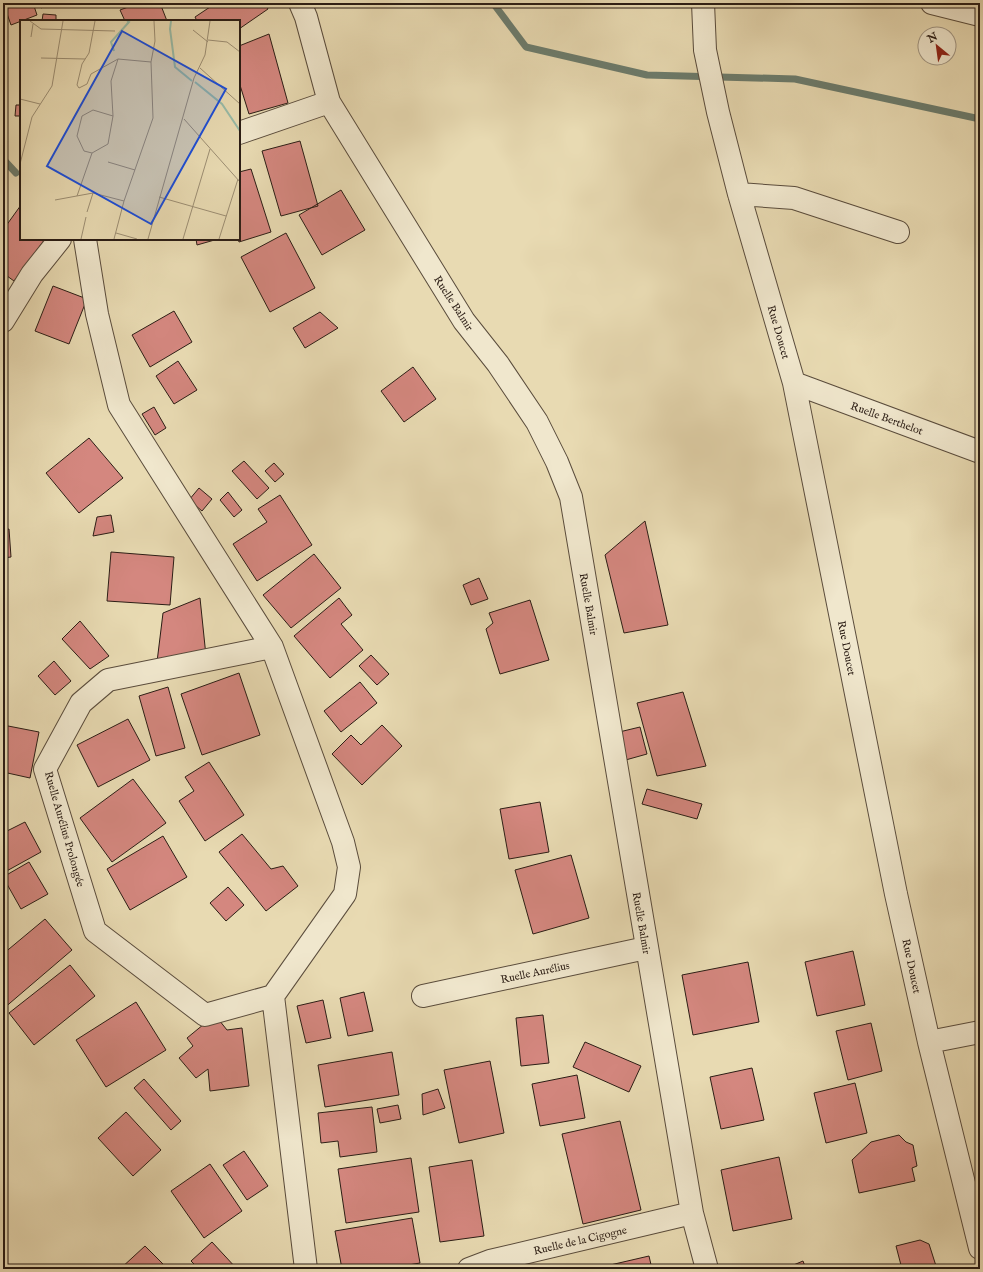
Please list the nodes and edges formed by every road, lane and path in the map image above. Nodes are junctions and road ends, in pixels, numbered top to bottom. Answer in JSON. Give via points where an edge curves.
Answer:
{"nodes":[{"id":1,"x":300,"y":3,"type":"edge"},
{"id":2,"x":702,"y":3,"type":"edge"},
{"id":3,"x":932,"y":3,"type":"edge"},
{"id":4,"x":980,"y":15,"type":"edge"},
{"id":5,"x":329,"y":102,"type":"junction"},
{"id":6,"x":240,"y":133,"type":"edge"},
{"id":7,"x":739,"y":194,"type":"junction"},
{"id":8,"x":898,"y":232,"type":"dead end"},
{"id":9,"x":59,"y":240,"type":"edge"},
{"id":10,"x":85,"y":240,"type":"edge"},
{"id":11,"x":3,"y":321,"type":"edge"},
{"id":12,"x":794,"y":384,"type":"junction"},
{"id":13,"x":980,"y":452,"type":"edge"},
{"id":14,"x":272,"y":647,"type":"junction"},
{"id":15,"x":646,"y":948,"type":"junction"},
{"id":16,"x":273,"y":996,"type":"junction"},
{"id":17,"x":423,"y":996,"type":"dead end"},
{"id":18,"x":980,"y":1032,"type":"edge"},
{"id":19,"x":929,"y":1042,"type":"junction"},
{"id":20,"x":692,"y":1213,"type":"junction"},
{"id":21,"x":980,"y":1248,"type":"edge"},
{"id":22,"x":306,"y":1269,"type":"edge"},
{"id":23,"x":469,"y":1269,"type":"edge"},
{"id":24,"x":707,"y":1269,"type":"edge"}],
"edges":[{"from":1,"to":5,"type":"street","name":"Ruelle Balmir"},
{"from":2,"to":7,"type":"street","name":"Rue Doucet","via":[[705,50]]},
{"from":3,"to":4,"type":"street"},
{"from":5,"to":6,"type":"street"},
{"from":5,"to":15,"type":"street","name":"Ruelle Balmir","via":[[464,321],[498,364],[536,422],[557,462],[571,497]]},
{"from":7,"to":8,"type":"street","via":[[794,198]]},
{"from":7,"to":12,"type":"street","name":"Rue Doucet"},
{"from":9,"to":11,"type":"street","via":[[32,274]]},
{"from":10,"to":14,"type":"street","via":[[96,314],[119,405]]},
{"from":12,"to":13,"type":"street","name":"Ruelle Berthelot"},
{"from":12,"to":19,"type":"street","name":"Rue Doucet","via":[[896,894]]},
{"from":14,"to":16,"type":"street","via":[[349,867],[345,894]]},
{"from":14,"to":16,"type":"street","name":"Ruelle Aurélius Prolongée","via":[[108,680],[81,703],[45,769],[95,931],[205,1015]]},
{"from":15,"to":17,"type":"street","name":"Ruelle Aurélius"},
{"from":15,"to":20,"type":"street","name":"Ruelle Balmir"},
{"from":16,"to":22,"type":"street"},
{"from":18,"to":19,"type":"street"},
{"from":19,"to":21,"type":"street","name":"Rue Doucet"},
{"from":20,"to":23,"type":"street","name":"Ruelle de la Cigogne","via":[[490,1261]]},
{"from":20,"to":24,"type":"street","name":"Ruelle Balmir"}]}
